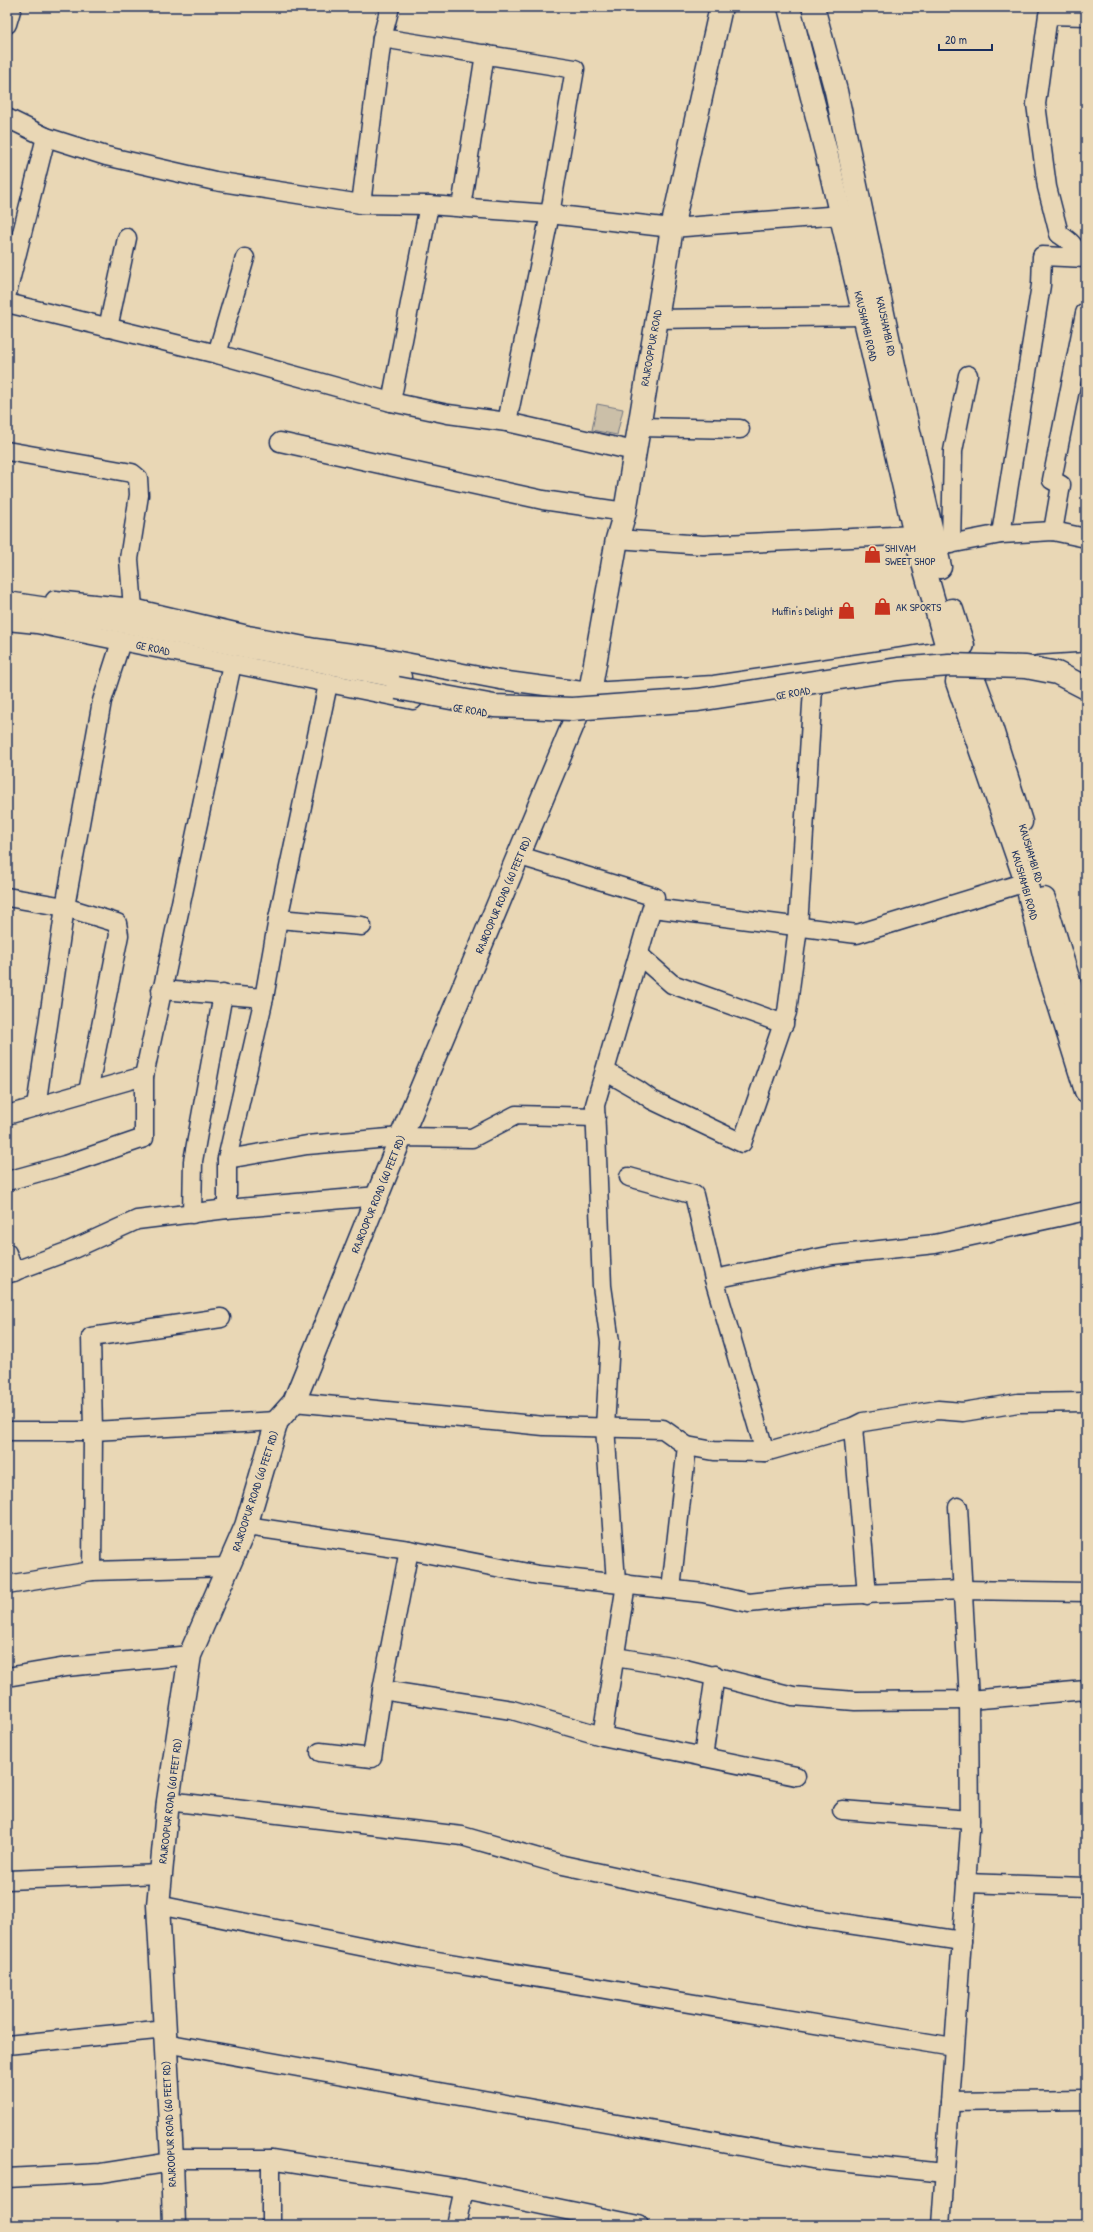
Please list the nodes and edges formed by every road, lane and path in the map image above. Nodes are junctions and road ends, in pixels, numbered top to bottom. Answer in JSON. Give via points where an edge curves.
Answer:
{"nodes":[{"id":1,"x":12,"y":7,"type":"edge"},
{"id":2,"x":390,"y":7,"type":"edge"},
{"id":3,"x":721,"y":7,"type":"edge"},
{"id":4,"x":789,"y":7,"type":"edge"},
{"id":5,"x":813,"y":7,"type":"edge"},
{"id":6,"x":1086,"y":16,"type":"edge"},
{"id":7,"x":7,"y":24,"type":"edge"},
{"id":8,"x":382,"y":38,"type":"junction"},
{"id":9,"x":485,"y":54,"type":"junction"},
{"id":10,"x":7,"y":118,"type":"edge"},
{"id":11,"x":46,"y":137,"type":"junction"},
{"id":12,"x":361,"y":204,"type":"junction"},
{"id":13,"x":429,"y":204,"type":"junction"},
{"id":14,"x":461,"y":207,"type":"junction"},
{"id":15,"x":550,"y":214,"type":"junction"},
{"id":16,"x":841,"y":215,"type":"junction"},
{"id":17,"x":672,"y":228,"type":"junction"},
{"id":18,"x":127,"y":238,"type":"dead end"},
{"id":19,"x":1081,"y":257,"type":"edge"},
{"id":20,"x":245,"y":258,"type":"dead end"},
{"id":21,"x":7,"y":293,"type":"edge"},
{"id":22,"x":7,"y":303,"type":"edge"},
{"id":23,"x":1085,"y":313,"type":"edge"},
{"id":24,"x":863,"y":316,"type":"junction"},
{"id":25,"x":656,"y":319,"type":"junction"},
{"id":26,"x":108,"y":328,"type":"junction"},
{"id":27,"x":217,"y":354,"type":"junction"},
{"id":28,"x":968,"y":375,"type":"dead end"},
{"id":29,"x":391,"y":402,"type":"junction"},
{"id":30,"x":507,"y":422,"type":"junction"},
{"id":31,"x":638,"y":427,"type":"junction"},
{"id":32,"x":740,"y":429,"type":"dead end"},
{"id":33,"x":280,"y":442,"type":"dead end"},
{"id":34,"x":7,"y":451,"type":"edge"},
{"id":35,"x":634,"y":451,"type":"junction"},
{"id":36,"x":625,"y":512,"type":"junction"},
{"id":37,"x":1053,"y":531,"type":"junction"},
{"id":38,"x":1001,"y":534,"type":"junction"},
{"id":39,"x":915,"y":535,"type":"junction"},
{"id":40,"x":1086,"y":538,"type":"edge"},
{"id":41,"x":617,"y":539,"type":"junction"},
{"id":42,"x":942,"y":545,"type":"junction"},
{"id":43,"x":7,"y":595,"type":"edge"},
{"id":44,"x":7,"y":603,"type":"edge"},
{"id":45,"x":133,"y":608,"type":"junction"},
{"id":46,"x":7,"y":613,"type":"edge"},
{"id":47,"x":7,"y":620,"type":"edge"},
{"id":48,"x":121,"y":642,"type":"junction"},
{"id":49,"x":949,"y":647,"type":"junction"},
{"id":50,"x":1086,"y":662,"type":"edge"},
{"id":51,"x":232,"y":664,"type":"junction"},
{"id":52,"x":960,"y":675,"type":"junction"},
{"id":53,"x":1086,"y":681,"type":"edge"},
{"id":54,"x":399,"y":682,"type":"junction"},
{"id":55,"x":328,"y":684,"type":"junction"},
{"id":56,"x":1086,"y":688,"type":"edge"},
{"id":57,"x":813,"y":689,"type":"junction"},
{"id":58,"x":590,"y":692,"type":"junction"},
{"id":59,"x":577,"y":715,"type":"junction"},
{"id":60,"x":520,"y":856,"type":"junction"},
{"id":61,"x":1026,"y":882,"type":"junction"},
{"id":62,"x":7,"y":897,"type":"edge"},
{"id":63,"x":65,"y":908,"type":"junction"},
{"id":64,"x":652,"y":908,"type":"junction"},
{"id":65,"x":278,"y":919,"type":"junction"},
{"id":66,"x":362,"y":926,"type":"dead end"},
{"id":67,"x":798,"y":928,"type":"junction"},
{"id":68,"x":638,"y":955,"type":"junction"},
{"id":69,"x":161,"y":990,"type":"junction"},
{"id":70,"x":223,"y":994,"type":"junction"},
{"id":71,"x":264,"y":998,"type":"junction"},
{"id":72,"x":1075,"y":1013,"type":"edge"},
{"id":73,"x":784,"y":1024,"type":"junction"},
{"id":74,"x":1086,"y":1037,"type":"edge"},
{"id":75,"x":605,"y":1071,"type":"junction"},
{"id":76,"x":144,"y":1076,"type":"junction"},
{"id":77,"x":1086,"y":1091,"type":"edge"},
{"id":78,"x":88,"y":1092,"type":"junction"},
{"id":79,"x":36,"y":1107,"type":"junction"},
{"id":80,"x":7,"y":1115,"type":"edge"},
{"id":81,"x":596,"y":1117,"type":"junction"},
{"id":82,"x":401,"y":1137,"type":"junction"},
{"id":83,"x":227,"y":1159,"type":"junction"},
{"id":84,"x":629,"y":1177,"type":"dead end"},
{"id":85,"x":7,"y":1180,"type":"edge"},
{"id":86,"x":378,"y":1196,"type":"junction"},
{"id":87,"x":227,"y":1209,"type":"junction"},
{"id":88,"x":1086,"y":1211,"type":"edge"},
{"id":89,"x":192,"y":1214,"type":"junction"},
{"id":90,"x":7,"y":1253,"type":"edge"},
{"id":91,"x":10,"y":1273,"type":"edge"},
{"id":92,"x":714,"y":1279,"type":"junction"},
{"id":93,"x":221,"y":1318,"type":"dead end"},
{"id":94,"x":294,"y":1402,"type":"junction"},
{"id":95,"x":1086,"y":1402,"type":"edge"},
{"id":96,"x":277,"y":1421,"type":"junction"},
{"id":97,"x":605,"y":1427,"type":"junction"},
{"id":98,"x":853,"y":1427,"type":"junction"},
{"id":99,"x":7,"y":1431,"type":"edge"},
{"id":100,"x":93,"y":1431,"type":"junction"},
{"id":101,"x":687,"y":1446,"type":"junction"},
{"id":102,"x":765,"y":1452,"type":"junction"},
{"id":103,"x":958,"y":1507,"type":"dead end"},
{"id":104,"x":246,"y":1526,"type":"junction"},
{"id":105,"x":409,"y":1550,"type":"junction"},
{"id":106,"x":230,"y":1567,"type":"junction"},
{"id":107,"x":92,"y":1571,"type":"junction"},
{"id":108,"x":621,"y":1583,"type":"junction"},
{"id":109,"x":7,"y":1585,"type":"edge"},
{"id":110,"x":671,"y":1589,"type":"junction"},
{"id":111,"x":963,"y":1590,"type":"junction"},
{"id":112,"x":1086,"y":1592,"type":"edge"},
{"id":113,"x":867,"y":1595,"type":"junction"},
{"id":114,"x":190,"y":1655,"type":"junction"},
{"id":115,"x":615,"y":1657,"type":"junction"},
{"id":116,"x":715,"y":1675,"type":"junction"},
{"id":117,"x":7,"y":1677,"type":"edge"},
{"id":118,"x":382,"y":1690,"type":"junction"},
{"id":119,"x":1086,"y":1690,"type":"edge"},
{"id":120,"x":969,"y":1700,"type":"junction"},
{"id":121,"x":602,"y":1736,"type":"junction"},
{"id":122,"x":320,"y":1752,"type":"dead end"},
{"id":123,"x":703,"y":1757,"type":"junction"},
{"id":124,"x":796,"y":1776,"type":"dead end"},
{"id":125,"x":168,"y":1801,"type":"junction"},
{"id":126,"x":842,"y":1810,"type":"dead end"},
{"id":127,"x":970,"y":1820,"type":"junction"},
{"id":128,"x":161,"y":1874,"type":"junction"},
{"id":129,"x":7,"y":1880,"type":"edge"},
{"id":130,"x":966,"y":1883,"type":"junction"},
{"id":131,"x":1086,"y":1887,"type":"edge"},
{"id":132,"x":158,"y":1906,"type":"junction"},
{"id":133,"x":962,"y":1941,"type":"junction"},
{"id":134,"x":165,"y":2036,"type":"junction"},
{"id":135,"x":7,"y":2045,"type":"edge"},
{"id":136,"x":953,"y":2047,"type":"junction"},
{"id":137,"x":1086,"y":2100,"type":"edge"},
{"id":138,"x":950,"y":2102,"type":"junction"},
{"id":139,"x":271,"y":2159,"type":"junction"},
{"id":140,"x":172,"y":2161,"type":"junction"},
{"id":141,"x":944,"y":2173,"type":"junction"},
{"id":142,"x":7,"y":2178,"type":"edge"},
{"id":143,"x":464,"y":2189,"type":"junction"},
{"id":144,"x":174,"y":2225,"type":"edge"},
{"id":145,"x":271,"y":2225,"type":"edge"},
{"id":146,"x":456,"y":2225,"type":"edge"},
{"id":147,"x":635,"y":2225,"type":"edge"},
{"id":148,"x":941,"y":2225,"type":"edge"}],
"edges":[{"from":1,"to":7,"type":"street"},
{"from":2,"to":8,"type":"street"},
{"from":3,"to":17,"type":"main road","name":"RAJROOPPUR ROAD"},
{"from":4,"to":16,"type":"main road","name":"KAUSHAMBI ROAD"},
{"from":5,"to":42,"type":"main road","name":"KAUSHAMBI RD","via":[[836,91]]},
{"from":6,"to":19,"type":"street","via":[[1048,15],[1036,104],[1047,187],[1059,234],[1069,240]]},
{"from":8,"to":9,"type":"street"},
{"from":8,"to":12,"type":"street"},
{"from":9,"to":14,"type":"street"},
{"from":9,"to":15,"type":"street","via":[[575,69]]},
{"from":10,"to":11,"type":"street"},
{"from":11,"to":12,"type":"street","via":[[106,156],[214,180]]},
{"from":11,"to":21,"type":"street"},
{"from":12,"to":13,"type":"street"},
{"from":13,"to":14,"type":"street"},
{"from":13,"to":29,"type":"street"},
{"from":14,"to":15,"type":"street"},
{"from":15,"to":17,"type":"street"},
{"from":15,"to":30,"type":"street"},
{"from":16,"to":17,"type":"street"},
{"from":16,"to":24,"type":"main road","name":"KAUSHAMBI ROAD"},
{"from":17,"to":25,"type":"main road","name":"RAJROOPPUR ROAD"},
{"from":18,"to":26,"type":"street"},
{"from":19,"to":38,"type":"street","via":[[1042,256],[1042,284]]},
{"from":20,"to":27,"type":"street"},
{"from":22,"to":26,"type":"street"},
{"from":23,"to":37,"type":"street","via":[[1052,480],[1061,485]]},
{"from":24,"to":25,"type":"street"},
{"from":24,"to":39,"type":"main road","name":"KAUSHAMBI ROAD"},
{"from":25,"to":31,"type":"main road","name":"RAJROOPPUR ROAD"},
{"from":26,"to":27,"type":"street"},
{"from":27,"to":29,"type":"street"},
{"from":28,"to":42,"type":"street","via":[[953,451]]},
{"from":29,"to":30,"type":"street","via":[[448,414]]},
{"from":30,"to":35,"type":"street"},
{"from":31,"to":32,"type":"street"},
{"from":31,"to":35,"type":"main road","name":"RAJROOPPUR ROAD"},
{"from":33,"to":36,"type":"street","via":[[543,500]]},
{"from":34,"to":45,"type":"street","via":[[132,473],[138,478],[139,495],[129,559]]},
{"from":35,"to":36,"type":"main road","name":"RAJROOPPUR ROAD"},
{"from":36,"to":41,"type":"main road","name":"RAJROOPPUR ROAD"},
{"from":37,"to":38,"type":"street"},
{"from":37,"to":40,"type":"street"},
{"from":38,"to":42,"type":"street"},
{"from":39,"to":41,"type":"street","via":[[703,545]]},
{"from":39,"to":49,"type":"main road","name":"KAUSHAMBI ROAD"},
{"from":41,"to":58,"type":"main road","name":"RAJROOPPUR ROAD"},
{"from":42,"to":49,"type":"main road","name":"KAUSHAMBI RD"},
{"from":43,"to":45,"type":"street","name":"GE ROAD"},
{"from":44,"to":54,"type":"main road","via":[[100,617]]},
{"from":45,"to":58,"type":"street","name":"GE ROAD","via":[[315,648],[374,656],[500,680]]},
{"from":46,"to":54,"type":"main road","via":[[92,625]]},
{"from":47,"to":48,"type":"street","name":"GE ROAD"},
{"from":48,"to":51,"type":"street","name":"GE ROAD"},
{"from":48,"to":63,"type":"street","via":[[102,701]]},
{"from":49,"to":52,"type":"main road","via":[[972,654]]},
{"from":49,"to":52,"type":"main road","via":[[935,665]]},
{"from":49,"to":58,"type":"street","name":"GE ROAD","via":[[714,685]]},
{"from":50,"to":52,"type":"street","name":"GE ROAD"},
{"from":51,"to":55,"type":"street","name":"GE ROAD"},
{"from":51,"to":69,"type":"street"},
{"from":52,"to":57,"type":"street","name":"GE ROAD"},
{"from":52,"to":61,"type":"main road","name":"KAUSHAMBI ROAD"},
{"from":52,"to":72,"type":"main road","name":"KAUSHAMBI RD","via":[[988,717]]},
{"from":53,"to":54,"type":"main road","via":[[1072,671],[1034,663],[946,660],[819,675],[698,694],[642,698],[502,696]]},
{"from":54,"to":56,"type":"main road","bridge":true,"via":[[494,706],[572,709],[698,700],[898,669],[950,665],[1026,667],[1057,673]]},
{"from":55,"to":59,"type":"street","name":"GE ROAD","via":[[486,714]]},
{"from":55,"to":65,"type":"street"},
{"from":57,"to":59,"type":"street","name":"GE ROAD","via":[[724,705],[658,712]]},
{"from":57,"to":67,"type":"street"},
{"from":58,"to":59,"type":"main road","name":"RAJROOPUR ROAD (60 FEET RD)"},
{"from":59,"to":60,"type":"main road","name":"RAJROOPUR ROAD (60 FEET RD)"},
{"from":60,"to":64,"type":"street","via":[[655,897]]},
{"from":60,"to":82,"type":"main road","name":"RAJROOPUR ROAD (60 FEET RD)"},
{"from":61,"to":67,"type":"street","via":[[857,934]]},
{"from":61,"to":72,"type":"main road","name":"KAUSHAMBI ROAD","via":[[1047,966]]},
{"from":62,"to":63,"type":"street"},
{"from":63,"to":78,"type":"street","via":[[117,923],[119,935]]},
{"from":63,"to":79,"type":"street"},
{"from":64,"to":67,"type":"street"},
{"from":64,"to":68,"type":"street"},
{"from":65,"to":66,"type":"street"},
{"from":65,"to":71,"type":"street"},
{"from":67,"to":73,"type":"street"},
{"from":68,"to":73,"type":"street","via":[[672,984]]},
{"from":68,"to":75,"type":"street"},
{"from":69,"to":70,"type":"street"},
{"from":69,"to":76,"type":"street"},
{"from":70,"to":71,"type":"street"},
{"from":70,"to":89,"type":"street","via":[[193,1161]]},
{"from":71,"to":83,"type":"street"},
{"from":72,"to":74,"type":"main road","name":"KAUSHAMBI RD"},
{"from":72,"to":77,"type":"main road","name":"KAUSHAMBI ROAD"},
{"from":73,"to":75,"type":"street","via":[[742,1144],[652,1100]]},
{"from":75,"to":81,"type":"street","via":[[595,1105]]},
{"from":76,"to":78,"type":"street"},
{"from":76,"to":85,"type":"street","via":[[144,1138],[65,1165]]},
{"from":78,"to":79,"type":"street"},
{"from":79,"to":80,"type":"street"},
{"from":81,"to":82,"type":"street","via":[[516,1115],[472,1138]]},
{"from":81,"to":97,"type":"street","via":[[602,1286],[610,1342]]},
{"from":82,"to":83,"type":"street","via":[[306,1145]]},
{"from":82,"to":86,"type":"main road","name":"RAJROOPUR ROAD (60 FEET RD)"},
{"from":83,"to":87,"type":"street"},
{"from":84,"to":92,"type":"street","via":[[694,1195]]},
{"from":86,"to":87,"type":"street"},
{"from":86,"to":94,"type":"main road","name":"RAJROOPUR ROAD (60 FEET RD)"},
{"from":87,"to":89,"type":"street"},
{"from":88,"to":92,"type":"street","via":[[935,1244],[833,1255]]},
{"from":89,"to":91,"type":"street","via":[[137,1220]]},
{"from":90,"to":91,"type":"street"},
{"from":92,"to":102,"type":"street"},
{"from":93,"to":100,"type":"street","via":[[91,1337]]},
{"from":94,"to":96,"type":"main road","name":"RAJROOPUR ROAD (60 FEET RD)"},
{"from":94,"to":97,"type":"street","via":[[544,1426]]},
{"from":95,"to":98,"type":"street","via":[[1018,1403],[963,1412],[938,1410],[863,1422]]},
{"from":96,"to":100,"type":"street"},
{"from":96,"to":104,"type":"main road","name":"RAJROOPUR ROAD (60 FEET RD)"},
{"from":97,"to":101,"type":"street","via":[[663,1430]]},
{"from":97,"to":108,"type":"street"},
{"from":98,"to":102,"type":"street"},
{"from":98,"to":113,"type":"street"},
{"from":99,"to":100,"type":"street"},
{"from":100,"to":107,"type":"street"},
{"from":101,"to":102,"type":"street","via":[[714,1451]]},
{"from":101,"to":110,"type":"street"},
{"from":103,"to":111,"type":"street"},
{"from":104,"to":105,"type":"street"},
{"from":104,"to":106,"type":"main road","name":"RAJROOPUR ROAD (60 FEET RD)"},
{"from":105,"to":108,"type":"street","via":[[538,1575]]},
{"from":105,"to":118,"type":"street"},
{"from":106,"to":107,"type":"street"},
{"from":106,"to":114,"type":"main road","name":"RAJROOPUR ROAD (60 FEET RD)"},
{"from":107,"to":109,"type":"street"},
{"from":108,"to":110,"type":"street"},
{"from":108,"to":115,"type":"street"},
{"from":110,"to":113,"type":"street","via":[[703,1593],[749,1604],[814,1596]]},
{"from":111,"to":112,"type":"street"},
{"from":111,"to":113,"type":"street"},
{"from":111,"to":120,"type":"street"},
{"from":114,"to":117,"type":"street","via":[[66,1667]]},
{"from":114,"to":125,"type":"main road","name":"RAJROOPUR ROAD (60 FEET RD)"},
{"from":115,"to":116,"type":"street"},
{"from":115,"to":121,"type":"street"},
{"from":116,"to":120,"type":"street","via":[[792,1696],[855,1701]]},
{"from":116,"to":123,"type":"street"},
{"from":118,"to":121,"type":"street","via":[[512,1710]]},
{"from":118,"to":122,"type":"street","via":[[372,1758]]},
{"from":119,"to":120,"type":"street"},
{"from":120,"to":127,"type":"street"},
{"from":121,"to":123,"type":"street"},
{"from":123,"to":124,"type":"street"},
{"from":125,"to":128,"type":"main road","name":"RAJROOPUR ROAD (60 FEET RD)"},
{"from":125,"to":133,"type":"street","via":[[462,1836],[564,1865],[808,1918]]},
{"from":126,"to":127,"type":"street"},
{"from":127,"to":130,"type":"street"},
{"from":128,"to":129,"type":"street"},
{"from":128,"to":132,"type":"main road","name":"RAJROOPUR ROAD (60 FEET RD)"},
{"from":130,"to":131,"type":"street"},
{"from":130,"to":133,"type":"street"},
{"from":132,"to":134,"type":"main road","name":"RAJROOPUR ROAD (60 FEET RD)"},
{"from":132,"to":136,"type":"street","via":[[427,1960]]},
{"from":133,"to":136,"type":"street"},
{"from":134,"to":135,"type":"street"},
{"from":134,"to":140,"type":"main road","name":"RAJROOPUR ROAD (60 FEET RD)"},
{"from":134,"to":141,"type":"street","via":[[812,2159]]},
{"from":136,"to":138,"type":"street"},
{"from":137,"to":138,"type":"street"},
{"from":138,"to":141,"type":"street"},
{"from":139,"to":140,"type":"street"},
{"from":139,"to":143,"type":"street"},
{"from":139,"to":145,"type":"street"},
{"from":140,"to":142,"type":"street","via":[[101,2173]]},
{"from":140,"to":144,"type":"main road","name":"RAJROOPUR ROAD (60 FEET RD)"},
{"from":141,"to":148,"type":"street"},
{"from":143,"to":146,"type":"street"},
{"from":143,"to":147,"type":"street"}]}
